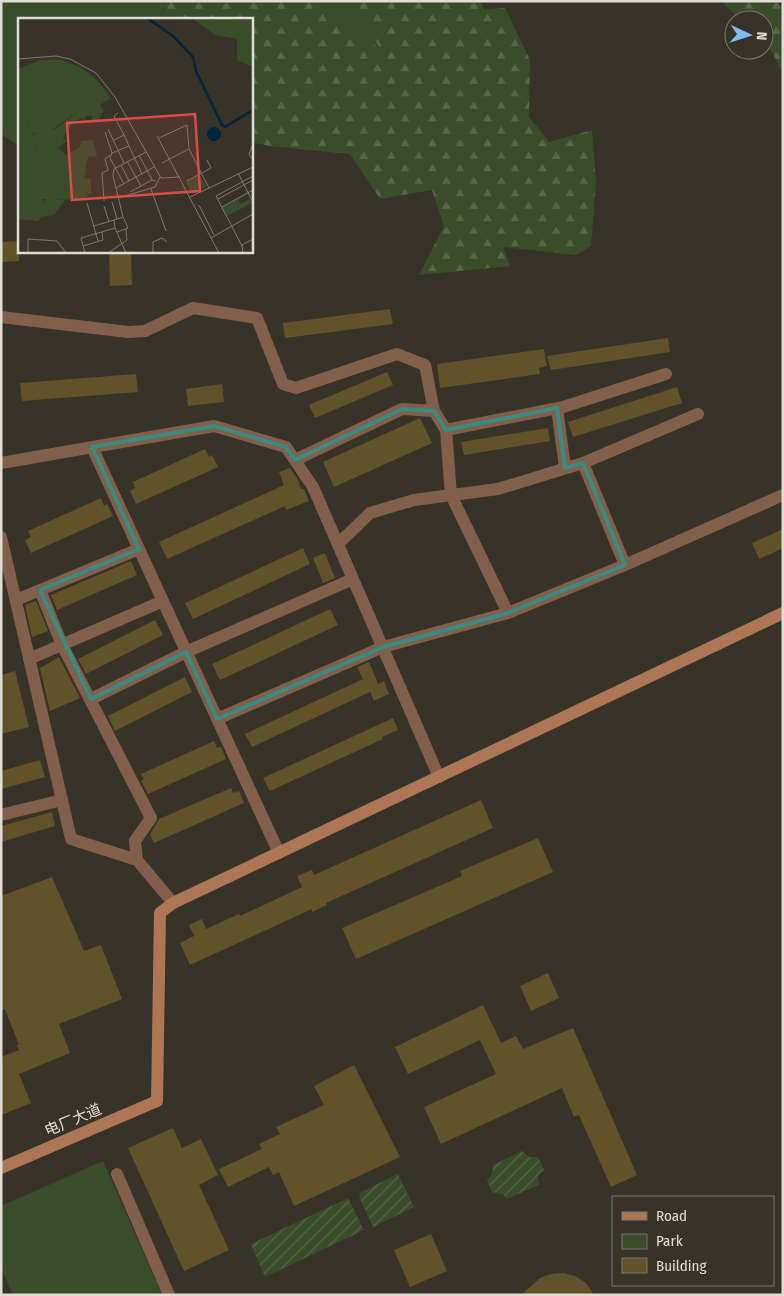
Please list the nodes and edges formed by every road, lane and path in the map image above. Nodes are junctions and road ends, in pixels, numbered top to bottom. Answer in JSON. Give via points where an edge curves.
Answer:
{"nodes":[{"id":1,"x":1,"y":317,"type":"edge"},
{"id":2,"x":666,"y":374,"type":"dead end"},
{"id":3,"x":557,"y":408,"type":"junction"},
{"id":4,"x":434,"y":411,"type":"junction"},
{"id":5,"x":698,"y":414,"type":"dead end"},
{"id":6,"x":446,"y":430,"type":"junction"},
{"id":7,"x":92,"y":447,"type":"junction"},
{"id":8,"x":296,"y":460,"type":"junction"},
{"id":9,"x":1,"y":463,"type":"edge"},
{"id":10,"x":583,"y":463,"type":"junction"},
{"id":11,"x":565,"y":468,"type":"junction"},
{"id":12,"x":451,"y":495,"type":"junction"},
{"id":13,"x":783,"y":495,"type":"edge"},
{"id":14,"x":1,"y":537,"type":"edge"},
{"id":15,"x":338,"y":544,"type":"junction"},
{"id":16,"x":139,"y":549,"type":"junction"},
{"id":17,"x":625,"y":565,"type":"junction"},
{"id":18,"x":354,"y":579,"type":"junction"},
{"id":19,"x":40,"y":590,"type":"junction"},
{"id":20,"x":16,"y":600,"type":"junction"},
{"id":21,"x":163,"y":601,"type":"junction"},
{"id":22,"x":783,"y":612,"type":"edge"},
{"id":23,"x":508,"y":613,"type":"junction"},
{"id":24,"x":62,"y":645,"type":"junction"},
{"id":25,"x":383,"y":648,"type":"junction"},
{"id":26,"x":186,"y":652,"type":"junction"},
{"id":27,"x":30,"y":659,"type":"junction"},
{"id":28,"x":91,"y":699,"type":"junction"},
{"id":29,"x":217,"y":719,"type":"junction"},
{"id":30,"x":439,"y":776,"type":"junction"},
{"id":31,"x":62,"y":800,"type":"junction"},
{"id":32,"x":1,"y":815,"type":"edge"},
{"id":33,"x":279,"y":853,"type":"junction"},
{"id":34,"x":138,"y":860,"type":"junction"},
{"id":35,"x":173,"y":904,"type":"junction"},
{"id":36,"x":1,"y":1168,"type":"edge"},
{"id":37,"x":117,"y":1174,"type":"dead end"},
{"id":38,"x":169,"y":1295,"type":"edge"}],
"edges":[{"from":1,"to":4,"type":"street","via":[[128,332],[145,331],[192,308],[257,318],[283,384],[296,388],[397,354],[425,365]]},
{"from":2,"to":3,"type":"street"},
{"from":3,"to":6,"type":"street"},
{"from":3,"to":11,"type":"street"},
{"from":4,"to":6,"type":"street"},
{"from":4,"to":8,"type":"street","via":[[402,409]]},
{"from":5,"to":10,"type":"street"},
{"from":6,"to":12,"type":"street"},
{"from":7,"to":8,"type":"street","via":[[214,426],[286,447]]},
{"from":7,"to":9,"type":"street"},
{"from":7,"to":16,"type":"street"},
{"from":8,"to":15,"type":"street","via":[[314,487]]},
{"from":10,"to":11,"type":"street"},
{"from":10,"to":17,"type":"street"},
{"from":11,"to":12,"type":"street","via":[[498,489]]},
{"from":12,"to":15,"type":"street","via":[[414,500],[370,513]]},
{"from":12,"to":23,"type":"street"},
{"from":13,"to":17,"type":"street"},
{"from":14,"to":20,"type":"street"},
{"from":15,"to":18,"type":"street"},
{"from":16,"to":19,"type":"street"},
{"from":16,"to":21,"type":"street"},
{"from":17,"to":23,"type":"street"},
{"from":18,"to":25,"type":"street"},
{"from":18,"to":26,"type":"street"},
{"from":19,"to":20,"type":"street"},
{"from":19,"to":24,"type":"street"},
{"from":20,"to":27,"type":"street"},
{"from":21,"to":24,"type":"street"},
{"from":21,"to":26,"type":"street"},
{"from":22,"to":30,"type":"street"},
{"from":23,"to":25,"type":"street"},
{"from":24,"to":27,"type":"street"},
{"from":24,"to":28,"type":"street"},
{"from":25,"to":29,"type":"street"},
{"from":25,"to":30,"type":"street"},
{"from":26,"to":28,"type":"street"},
{"from":26,"to":29,"type":"street"},
{"from":27,"to":31,"type":"street"},
{"from":28,"to":34,"type":"street","via":[[150,818],[135,841]]},
{"from":29,"to":33,"type":"street"},
{"from":30,"to":33,"type":"street"},
{"from":31,"to":32,"type":"street"},
{"from":31,"to":34,"type":"street","via":[[71,839]]},
{"from":33,"to":35,"type":"street"},
{"from":34,"to":35,"type":"street"},
{"from":35,"to":36,"type":"street","name":"电厂大道","via":[[160,913],[157,1101]]},
{"from":37,"to":38,"type":"street"}]}
